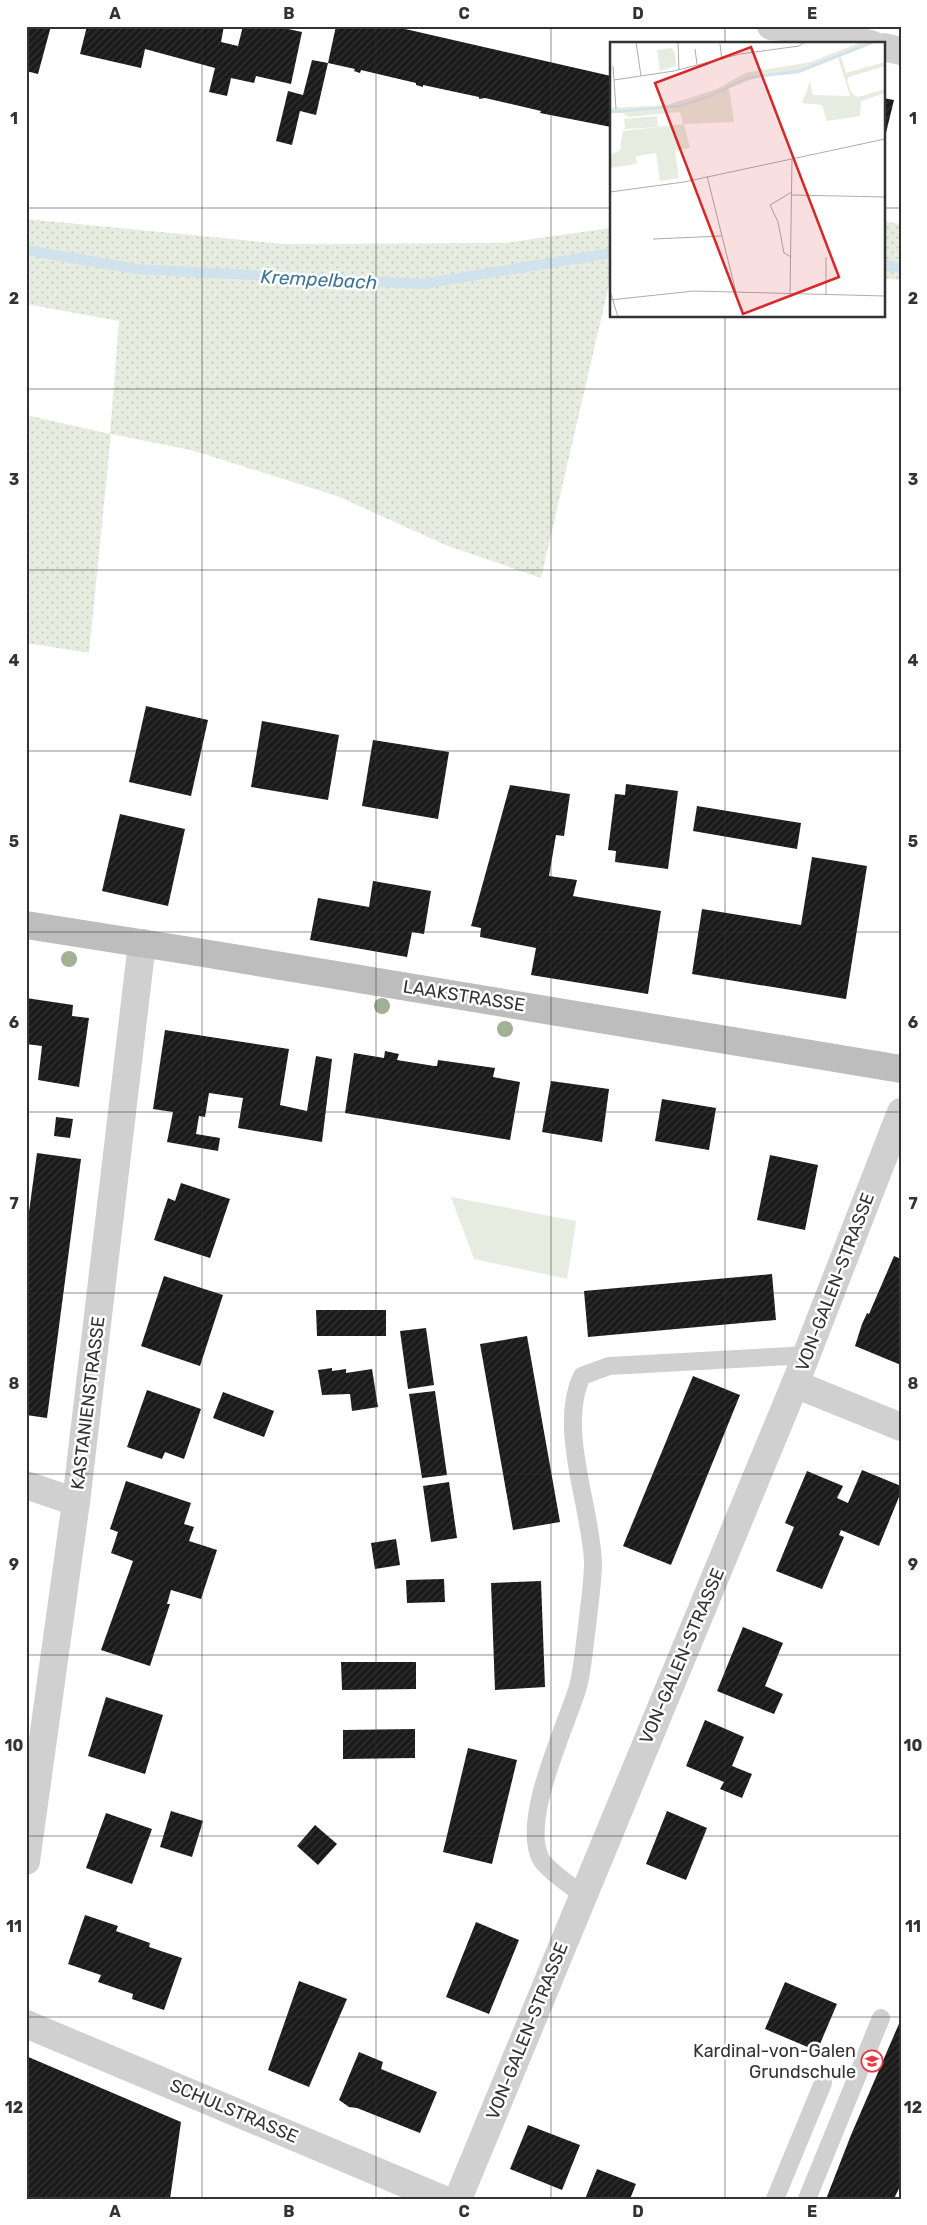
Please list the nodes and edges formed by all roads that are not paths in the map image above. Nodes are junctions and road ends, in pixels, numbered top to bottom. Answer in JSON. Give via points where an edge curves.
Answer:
{"nodes":[{"id":1,"x":771,"y":26,"type":"edge"},
{"id":2,"x":873,"y":40,"type":"edge"},
{"id":3,"x":884,"y":44,"type":"edge"},
{"id":4,"x":901,"y":51,"type":"edge"},
{"id":5,"x":26,"y":926,"type":"edge"},
{"id":6,"x":142,"y":943,"type":"junction"},
{"id":7,"x":901,"y":1069,"type":"edge"},
{"id":8,"x":901,"y":1112,"type":"edge"},
{"id":9,"x":807,"y":1355,"type":"junction"},
{"id":10,"x":795,"y":1384,"type":"junction"},
{"id":11,"x":901,"y":1426,"type":"edge"},
{"id":12,"x":26,"y":1484,"type":"edge"},
{"id":13,"x":76,"y":1502,"type":"junction"},
{"id":14,"x":26,"y":1861,"type":"edge"},
{"id":15,"x":582,"y":1895,"type":"junction"},
{"id":16,"x":881,"y":2018,"type":"dead end"},
{"id":17,"x":26,"y":2024,"type":"edge"},
{"id":18,"x":823,"y":2083,"type":"dead end"},
{"id":19,"x":442,"y":2199,"type":"edge"},
{"id":20,"x":458,"y":2199,"type":"edge"},
{"id":21,"x":775,"y":2199,"type":"edge"},
{"id":22,"x":807,"y":2199,"type":"edge"}],
"edges":[{"from":1,"to":2,"type":"street"},
{"from":3,"to":4,"type":"street"},
{"from":5,"to":6,"type":"street","name":"LAAKSTRASSE"},
{"from":6,"to":7,"type":"street","name":"LAAKSTRASSE"},
{"from":6,"to":13,"type":"street","name":"KASTANIENSTRASSE"},
{"from":8,"to":9,"type":"street","name":"VON-GALEN-STRASSE"},
{"from":9,"to":10,"type":"street","name":"VON-GALEN-STRASSE"},
{"from":9,"to":15,"type":"lane","via":[[609,1366],[582,1376],[574,1391],[572,1418],[593,1562],[577,1688],[542,1790],[535,1842],[540,1859]]},
{"from":10,"to":11,"type":"street"},
{"from":10,"to":15,"type":"street","name":"VON-GALEN-STRASSE"},
{"from":12,"to":13,"type":"street"},
{"from":13,"to":14,"type":"street","name":"KASTANIENSTRASSE"},
{"from":15,"to":20,"type":"street","name":"VON-GALEN-STRASSE"},
{"from":16,"to":22,"type":"lane"},
{"from":17,"to":19,"type":"street","name":"SCHULSTRASSE"},
{"from":18,"to":21,"type":"lane"}]}
